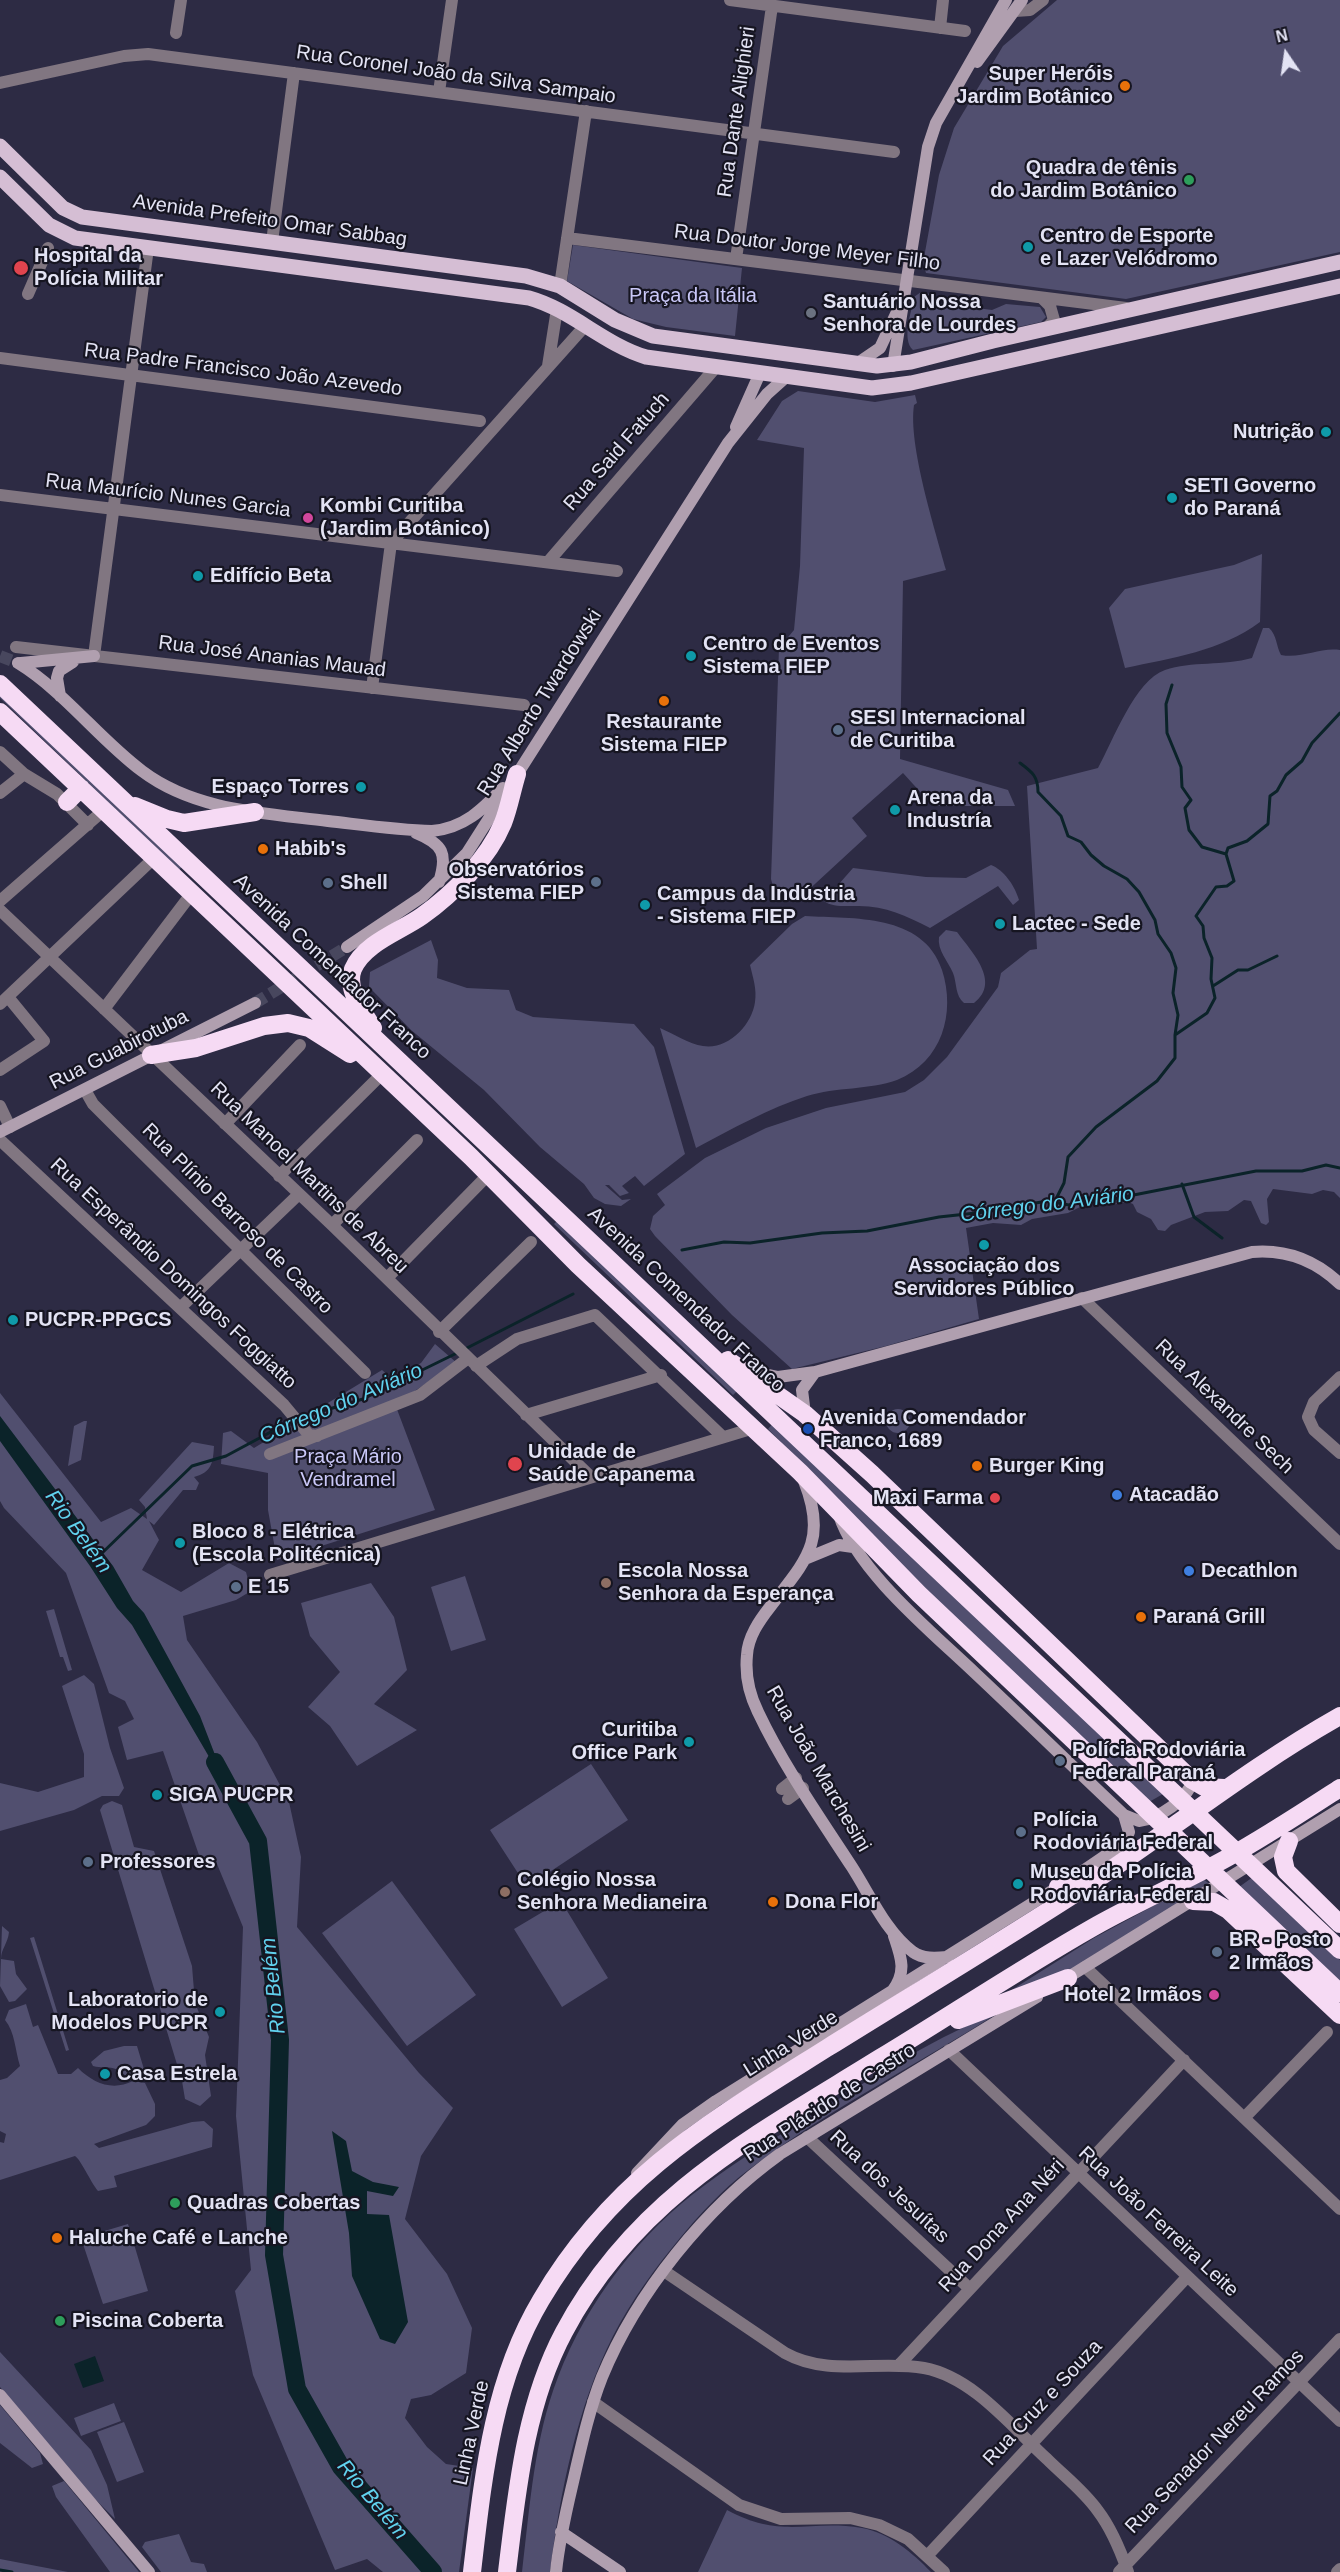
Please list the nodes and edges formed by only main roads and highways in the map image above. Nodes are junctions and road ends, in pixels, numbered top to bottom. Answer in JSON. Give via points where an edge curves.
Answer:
{"nodes":[{"id":1,"x":1013,"y":3,"type":"edge"},
{"id":2,"x":0,"y":146,"type":"edge"},
{"id":3,"x":30,"y":175,"type":"junction"},
{"id":4,"x":0,"y":177,"type":"edge"},
{"id":5,"x":14,"y":190,"type":"junction"},
{"id":6,"x":211,"y":234,"type":"junction"},
{"id":7,"x":208,"y":255,"type":"junction"},
{"id":8,"x":1340,"y":262,"type":"edge"},
{"id":9,"x":481,"y":270,"type":"junction"},
{"id":10,"x":905,"y":281,"type":"junction"},
{"id":11,"x":1340,"y":286,"type":"edge"},
{"id":12,"x":1226,"y":288,"type":"junction"},
{"id":13,"x":478,"y":291,"type":"junction"},
{"id":14,"x":1231,"y":310,"type":"junction"},
{"id":15,"x":993,"y":341,"type":"junction"},
{"id":16,"x":791,"y":355,"type":"junction"},
{"id":17,"x":858,"y":363,"type":"junction"},
{"id":18,"x":998,"y":363,"type":"junction"},
{"id":19,"x":893,"y":366,"type":"junction"},
{"id":20,"x":760,"y":373,"type":"junction"},
{"id":21,"x":786,"y":377,"type":"junction"},
{"id":22,"x":872,"y":388,"type":"junction"},
{"id":23,"x":728,"y":443,"type":"junction"},
{"id":24,"x":0,"y":684,"type":"edge"},
{"id":25,"x":60,"y":696,"type":"junction"},
{"id":26,"x":0,"y":712,"type":"edge"},
{"id":27,"x":517,"y":774,"type":"junction"},
{"id":28,"x":81,"y":788,"type":"junction"},
{"id":29,"x":124,"y":801,"type":"junction"},
{"id":30,"x":67,"y":802,"type":"road end"},
{"id":31,"x":255,"y":812,"type":"junction"},
{"id":32,"x":411,"y":830,"type":"junction"},
{"id":33,"x":439,"y":883,"type":"junction"},
{"id":34,"x":347,"y":947,"type":"tunnel mouth"},
{"id":35,"x":255,"y":1002,"type":"tunnel mouth"},
{"id":36,"x":385,"y":1047,"type":"junction"},
{"id":37,"x":151,"y":1055,"type":"junction"},
{"id":38,"x":377,"y":1068,"type":"junction"},
{"id":39,"x":5,"y":1129,"type":"edge"},
{"id":40,"x":1340,"y":1284,"type":"edge"},
{"id":41,"x":695,"y":1340,"type":"junction"},
{"id":42,"x":742,"y":1368,"type":"junction"},
{"id":43,"x":815,"y":1372,"type":"junction"},
{"id":44,"x":805,"y":1414,"type":"junction"},
{"id":45,"x":849,"y":1454,"type":"junction"},
{"id":46,"x":800,"y":1472,"type":"junction"},
{"id":47,"x":837,"y":1508,"type":"junction"},
{"id":48,"x":900,"y":1533,"type":"junction"},
{"id":49,"x":855,"y":1546,"type":"junction"},
{"id":50,"x":880,"y":1553,"type":"junction"},
{"id":51,"x":805,"y":1559,"type":"junction"},
{"id":52,"x":1336,"y":1718,"type":"edge"},
{"id":53,"x":1192,"y":1780,"type":"junction"},
{"id":54,"x":1224,"y":1788,"type":"junction"},
{"id":55,"x":1340,"y":1788,"type":"edge"},
{"id":56,"x":1340,"y":1809,"type":"edge"},
{"id":57,"x":1124,"y":1815,"type":"junction"},
{"id":58,"x":1289,"y":1841,"type":"junction"},
{"id":59,"x":1121,"y":1862,"type":"junction"},
{"id":60,"x":1058,"y":1887,"type":"junction"},
{"id":61,"x":1193,"y":1901,"type":"junction"},
{"id":62,"x":1340,"y":1924,"type":"edge"},
{"id":63,"x":893,"y":1932,"type":"junction"},
{"id":64,"x":1340,"y":1950,"type":"edge"},
{"id":65,"x":950,"y":1957,"type":"junction"},
{"id":66,"x":1068,"y":1978,"type":"junction"},
{"id":67,"x":891,"y":1993,"type":"junction"},
{"id":68,"x":1340,"y":1993,"type":"edge"},
{"id":69,"x":1340,"y":2015,"type":"edge"},
{"id":70,"x":917,"y":2035,"type":"junction"},
{"id":71,"x":608,"y":2209,"type":"junction"},
{"id":72,"x":0,"y":2396,"type":"edge"},
{"id":73,"x":561,"y":2532,"type":"junction"},
{"id":74,"x":149,"y":2572,"type":"edge"},
{"id":75,"x":472,"y":2572,"type":"edge"},
{"id":76,"x":507,"y":2572,"type":"edge"},
{"id":77,"x":556,"y":2572,"type":"edge"},
{"id":78,"x":620,"y":2572,"type":"edge"}],
"edges":[{"from":1,"to":10,"type":"main road","via":[[936,123],[928,147]]},
{"from":2,"to":3,"type":"main road","name":"Avenida Prefeito Omar Sabbag"},
{"from":3,"to":5,"type":"main road"},
{"from":3,"to":6,"type":"main road","name":"Avenida Prefeito Omar Sabbag","via":[[68,212],[82,217]]},
{"from":4,"to":5,"type":"main road","name":"Avenida Prefeito Omar Sabbag"},
{"from":5,"to":7,"type":"main road","name":"Avenida Prefeito Omar Sabbag","via":[[67,236]]},
{"from":6,"to":7,"type":"main road"},
{"from":6,"to":9,"type":"main road","name":"Avenida Prefeito Omar Sabbag"},
{"from":7,"to":13,"type":"main road","name":"Avenida Prefeito Omar Sabbag"},
{"from":8,"to":12,"type":"main road"},
{"from":9,"to":13,"type":"main road"},
{"from":9,"to":16,"type":"main road","name":"Avenida Prefeito Omar Sabbag","via":[[532,277],[560,286],[615,320],[653,336]]},
{"from":10,"to":17,"type":"main road","via":[[885,341],[874,354]]},
{"from":10,"to":19,"type":"main road"},
{"from":11,"to":14,"type":"main road","name":"Avenida Prefeito Omar Sabbag"},
{"from":12,"to":14,"type":"main road"},
{"from":12,"to":15,"type":"main road"},
{"from":13,"to":20,"type":"main road","name":"Avenida Prefeito Omar Sabbag","via":[[529,298],[557,309],[631,352],[659,360]]},
{"from":14,"to":18,"type":"main road","name":"Avenida Prefeito Omar Sabbag"},
{"from":15,"to":18,"type":"main road"},
{"from":15,"to":19,"type":"main road"},
{"from":16,"to":17,"type":"main road","name":"Avenida Prefeito Omar Sabbag"},
{"from":16,"to":20,"type":"main road","via":[[771,360]]},
{"from":17,"to":19,"type":"main road","name":"Avenida Prefeito Omar Sabbag"},
{"from":18,"to":22,"type":"main road","name":"Avenida Prefeito Omar Sabbag"},
{"from":19,"to":22,"type":"main road","via":[[883,381]]},
{"from":20,"to":21,"type":"main road","name":"Avenida Prefeito Omar Sabbag"},
{"from":20,"to":23,"type":"main road","name":"Rua Alberto Twardowski"},
{"from":21,"to":22,"type":"main road","name":"Avenida Prefeito Omar Sabbag"},
{"from":21,"to":23,"type":"main road","name":"Rua Alberto Twardowski","via":[[767,394]]},
{"from":23,"to":27,"type":"main road","name":"Rua Alberto Twardowski"},
{"from":24,"to":29,"type":"highway","name":"Avenida Comendador Franco"},
{"from":25,"to":25,"type":"main road","via":[[58,670],[94,656],[18,663]]},
{"from":25,"to":31,"type":"main road","via":[[156,781],[205,802]]},
{"from":26,"to":28,"type":"highway"},
{"from":27,"to":32,"type":"main road","via":[[470,819],[445,830]]},
{"from":27,"to":33,"type":"main road","name":"Rua Alberto Twardowski","via":[[478,838]]},
{"from":27,"to":36,"type":"highway","via":[[503,823],[469,873],[423,916],[365,954],[352,970],[352,989],[357,1001]]},
{"from":28,"to":30,"type":"highway"},
{"from":28,"to":38,"type":"highway"},
{"from":29,"to":31,"type":"highway","via":[[184,823]]},
{"from":29,"to":36,"type":"highway","name":"Avenida Comendador Franco"},
{"from":31,"to":32,"type":"main road"},
{"from":32,"to":33,"type":"main road","via":[[441,848],[444,860]]},
{"from":33,"to":34,"type":"main road","name":"Rua Alberto Twardowski"},
{"from":35,"to":37,"type":"main road","name":"Rua Guabirotuba"},
{"from":36,"to":41,"type":"highway","name":"Avenida Comendador Franco"},
{"from":37,"to":38,"type":"highway","via":[[196,1048],[264,1026],[288,1023],[309,1028]]},
{"from":37,"to":39,"type":"main road","name":"Rua Guabirotuba"},
{"from":38,"to":46,"type":"highway","via":[[584,1270]]},
{"from":40,"to":43,"type":"main road","via":[[1317,1265],[1299,1257],[1262,1251]]},
{"from":41,"to":42,"type":"highway"},
{"from":41,"to":48,"type":"highway","name":"Avenida Comendador Franco"},
{"from":42,"to":43,"type":"main road","via":[[778,1377]]},
{"from":42,"to":44,"type":"highway"},
{"from":43,"to":44,"type":"main road","via":[[802,1390]]},
{"from":44,"to":45,"type":"highway"},
{"from":45,"to":48,"type":"highway","via":[[859,1479]]},
{"from":45,"to":53,"type":"highway"},
{"from":46,"to":47,"type":"highway"},
{"from":46,"to":51,"type":"main road","name":"Rua João Marchesini","via":[[815,1516]]},
{"from":47,"to":49,"type":"main road","via":[[844,1532]]},
{"from":47,"to":50,"type":"highway"},
{"from":48,"to":64,"type":"highway","name":"Avenida Comendador Franco"},
{"from":49,"to":50,"type":"main road"},
{"from":49,"to":51,"type":"main road","via":[[839,1545]]},
{"from":49,"to":57,"type":"main road","via":[[901,1603]]},
{"from":50,"to":68,"type":"highway"},
{"from":51,"to":63,"type":"main road","name":"Rua João Marchesini","via":[[759,1620],[747,1653],[748,1687],[799,1783]]},
{"from":52,"to":54,"type":"highway","name":"Linha Verde"},
{"from":53,"to":54,"type":"highway","via":[[1210,1788]]},
{"from":53,"to":57,"type":"main road","via":[[1188,1792],[1155,1816],[1139,1821]]},
{"from":54,"to":59,"type":"highway","name":"Linha Verde"},
{"from":55,"to":70,"type":"highway","via":[[1229,1857],[1082,1934]]},
{"from":56,"to":58,"type":"main road","name":"Rua Plácido de Castro"},
{"from":57,"to":60,"type":"main road","via":[[1129,1832],[1124,1843]]},
{"from":58,"to":61,"type":"main road","name":"Rua Plácido de Castro"},
{"from":58,"to":62,"type":"highway","via":[[1283,1857],[1286,1871]]},
{"from":59,"to":60,"type":"highway"},
{"from":59,"to":71,"type":"highway","name":"Linha Verde","via":[[698,2129],[658,2160]]},
{"from":60,"to":65,"type":"main road"},
{"from":61,"to":66,"type":"main road","name":"Rua Plácido de Castro"},
{"from":61,"to":69,"type":"highway","via":[[1214,1902],[1228,1910]]},
{"from":63,"to":65,"type":"main road","name":"Rua João Marchesini","via":[[926,1958]]},
{"from":63,"to":67,"type":"main road","name":"Rua João Marchesini","via":[[903,1971]]},
{"from":65,"to":67,"type":"main road"},
{"from":66,"to":70,"type":"highway"},
{"from":66,"to":73,"type":"main road","name":"Rua Plácido de Castro","via":[[767,2164],[738,2188],[683,2246],[618,2343],[593,2402]]},
{"from":67,"to":71,"type":"main road","via":[[682,2125],[652,2154]]},
{"from":70,"to":76,"type":"highway","via":[[711,2164],[647,2219],[607,2266],[564,2332],[545,2375],[522,2462]]},
{"from":71,"to":75,"type":"highway","name":"Linha Verde","via":[[555,2276],[516,2350],[490,2443]]},
{"from":72,"to":74,"type":"main road"},
{"from":73,"to":77,"type":"main road","name":"Rua Plácido de Castro"},
{"from":73,"to":78,"type":"main road"}]}
